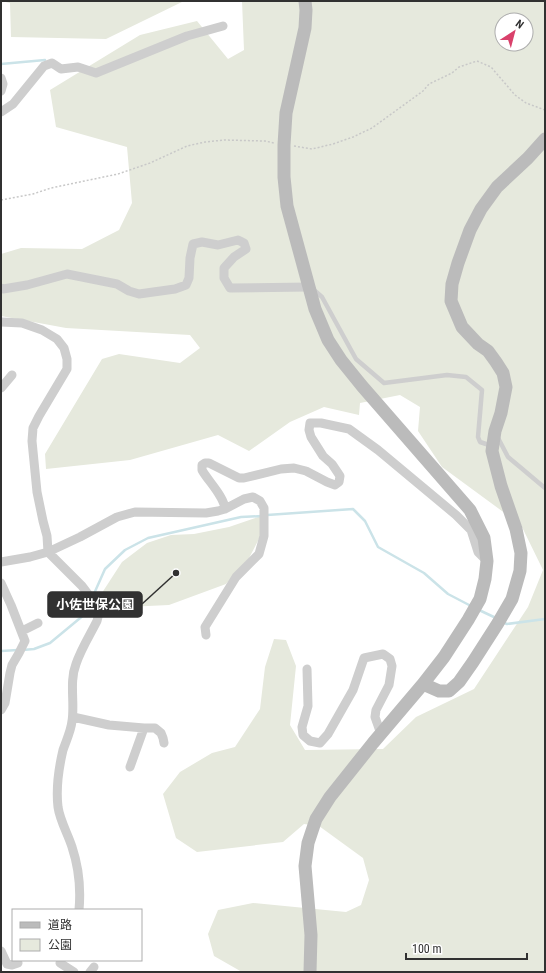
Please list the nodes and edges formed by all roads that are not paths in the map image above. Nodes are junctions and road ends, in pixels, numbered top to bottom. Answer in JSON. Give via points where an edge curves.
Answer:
{"nodes":[{"id":1,"x":305,"y":1,"type":"edge"},
{"id":2,"x":223,"y":26,"type":"dead end"},
{"id":3,"x":1,"y":78,"type":"edge"},
{"id":4,"x":1,"y":91,"type":"edge"},
{"id":5,"x":1,"y":112,"type":"edge"},
{"id":6,"x":545,"y":139,"type":"edge"},
{"id":7,"x":309,"y":287,"type":"junction"},
{"id":8,"x":1,"y":288,"type":"edge"},
{"id":9,"x":1,"y":322,"type":"edge"},
{"id":10,"x":12,"y":375,"type":"dead end"},
{"id":11,"x":1,"y":388,"type":"edge"},
{"id":12,"x":495,"y":431,"type":"junction"},
{"id":13,"x":493,"y":446,"type":"junction"},
{"id":14,"x":545,"y":488,"type":"edge"},
{"id":15,"x":225,"y":509,"type":"junction"},
{"id":16,"x":48,"y":552,"type":"junction"},
{"id":17,"x":1,"y":562,"type":"edge"},
{"id":18,"x":487,"y":562,"type":"junction"},
{"id":19,"x":1,"y":583,"type":"edge"},
{"id":20,"x":38,"y":623,"type":"dead end"},
{"id":21,"x":22,"y":631,"type":"junction"},
{"id":22,"x":206,"y":635,"type":"dead end"},
{"id":23,"x":307,"y":669,"type":"dead end"},
{"id":24,"x":423,"y":684,"type":"junction"},
{"id":25,"x":1,"y":710,"type":"edge"},
{"id":26,"x":73,"y":717,"type":"junction"},
{"id":27,"x":144,"y":728,"type":"junction"},
{"id":28,"x":380,"y":734,"type":"junction"},
{"id":29,"x":164,"y":743,"type":"dead end"},
{"id":30,"x":130,"y":767,"type":"dead end"},
{"id":31,"x":80,"y":909,"type":"edge"},
{"id":32,"x":1,"y":951,"type":"edge"},
{"id":33,"x":61,"y":962,"type":"edge"},
{"id":34,"x":18,"y":963,"type":"dead end"},
{"id":35,"x":55,"y":972,"type":"edge"},
{"id":36,"x":74,"y":972,"type":"edge"},
{"id":37,"x":310,"y":972,"type":"edge"}],
"edges":[{"from":1,"to":7,"type":"street","via":[[305,28],[286,113],[284,177],[287,206]]},
{"from":2,"to":5,"type":"street","via":[[187,36],[96,73],[78,67],[61,69],[52,63],[44,66],[12,104]]},
{"from":3,"to":4,"type":"street"},
{"from":6,"to":12,"type":"street","via":[[497,187],[481,209],[470,230],[452,284],[451,301],[462,327],[488,352],[503,373],[506,387]]},
{"from":7,"to":8,"type":"street","via":[[230,288],[224,278],[224,268],[246,249],[244,243],[238,240],[218,244],[193,244],[189,278],[186,285],[175,289],[139,294],[117,284],[67,274],[26,285]]},
{"from":7,"to":13,"type":"lane","via":[[322,297],[356,359],[384,383],[447,375],[466,377],[482,390],[478,437],[480,442]]},
{"from":7,"to":18,"type":"street","via":[[328,340],[341,360],[470,510],[484,538]]},
{"from":9,"to":16,"type":"street","via":[[22,323],[42,330],[64,348],[67,359],[67,369],[39,416],[32,441],[37,492]]},
{"from":10,"to":11,"type":"street"},
{"from":12,"to":13,"type":"street"},
{"from":12,"to":14,"type":"lane","via":[[508,458]]},
{"from":13,"to":24,"type":"street","via":[[496,467],[521,553],[516,587],[500,620],[459,682],[449,691],[439,691]]},
{"from":15,"to":16,"type":"street","via":[[206,513],[135,512],[116,517]]},
{"from":15,"to":18,"type":"street","via":[[225,505],[202,470],[202,465],[209,463],[239,478],[294,468],[335,485],[339,482],[340,476],[323,456],[309,430],[310,424],[334,425],[349,429],[378,450],[456,515],[471,530],[478,552]]},
{"from":15,"to":22,"type":"street","via":[[244,499],[253,497],[260,501],[264,508],[264,536],[259,554],[236,576],[206,627]]},
{"from":16,"to":17,"type":"street"},
{"from":16,"to":26,"type":"street","via":[[82,586],[99,613],[75,666]]},
{"from":18,"to":24,"type":"street","via":[[486,579],[480,600],[444,657]]},
{"from":19,"to":21,"type":"street"},
{"from":20,"to":21,"type":"street"},
{"from":21,"to":25,"type":"street","via":[[25,641],[12,665],[5,703]]},
{"from":23,"to":28,"type":"street","via":[[308,706],[302,727],[303,735],[310,741],[320,742],[328,734],[353,690],[364,658],[383,654],[390,659],[392,666],[389,685],[375,716]]},
{"from":24,"to":28,"type":"street"},
{"from":26,"to":27,"type":"street","via":[[110,725]]},
{"from":26,"to":31,"type":"street","via":[[59,773],[58,806],[78,866]]},
{"from":27,"to":29,"type":"street","via":[[155,728],[161,733]]},
{"from":27,"to":30,"type":"street"},
{"from":28,"to":37,"type":"street","via":[[330,797],[316,819],[308,843],[305,866],[311,935]]},
{"from":32,"to":34,"type":"street","via":[[7,964]]},
{"from":33,"to":35,"type":"street"},
{"from":33,"to":36,"type":"street"}]}
